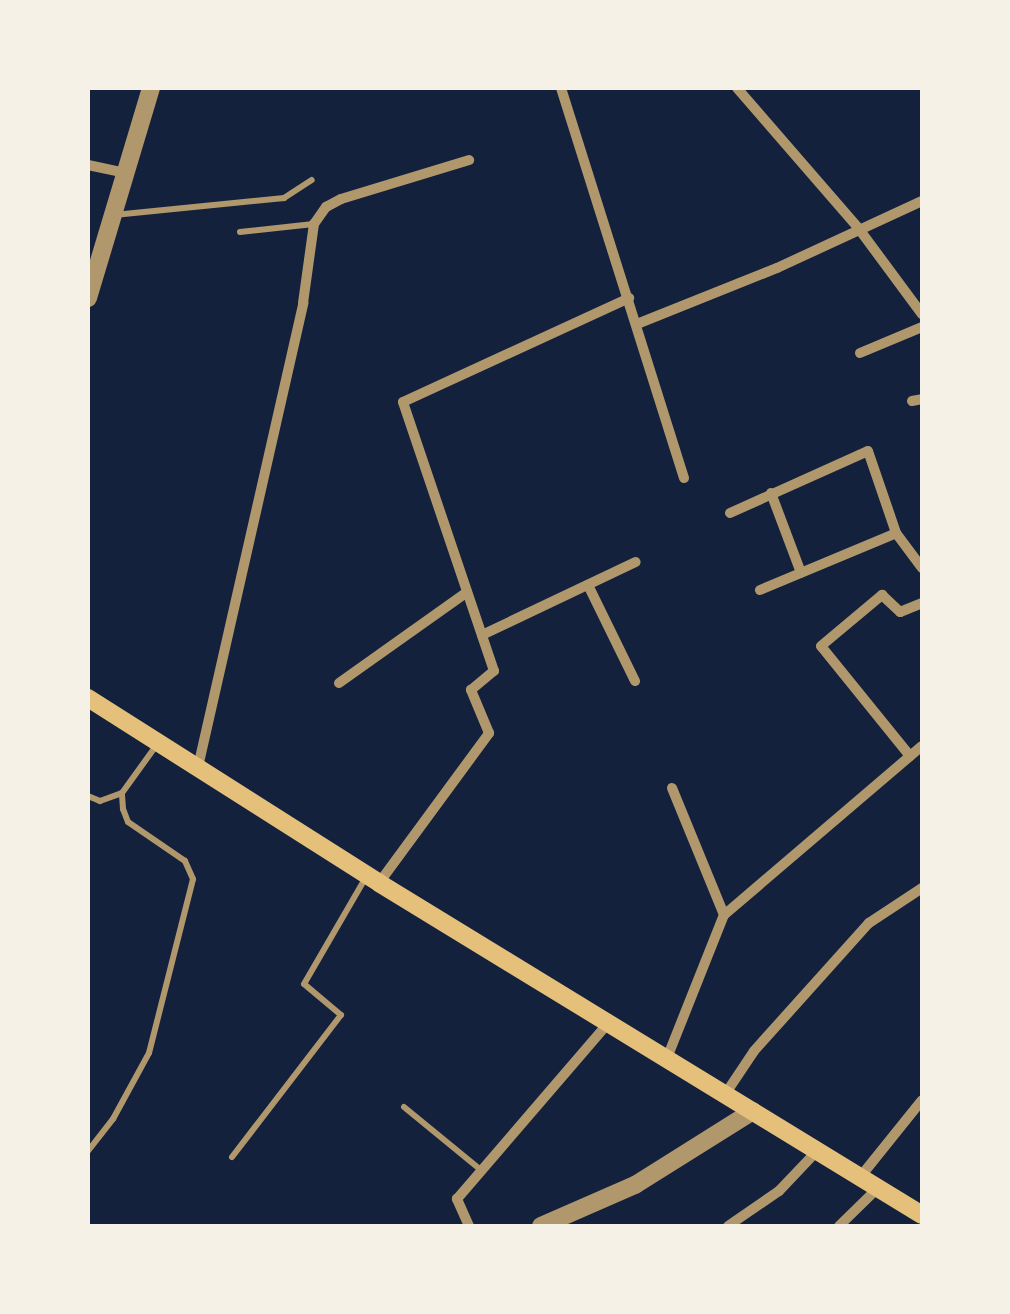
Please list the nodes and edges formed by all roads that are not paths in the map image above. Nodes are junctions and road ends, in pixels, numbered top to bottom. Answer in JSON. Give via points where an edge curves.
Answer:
{"nodes":[{"id":1,"x":152,"y":88,"type":"edge"},
{"id":2,"x":561,"y":88,"type":"edge"},
{"id":3,"x":738,"y":88,"type":"edge"},
{"id":4,"x":469,"y":160,"type":"dead end"},
{"id":5,"x":88,"y":165,"type":"edge"},
{"id":6,"x":126,"y":173,"type":"junction"},
{"id":7,"x":312,"y":180,"type":"dead end"},
{"id":8,"x":922,"y":201,"type":"edge"},
{"id":9,"x":112,"y":215,"type":"junction"},
{"id":10,"x":314,"y":224,"type":"junction"},
{"id":11,"x":859,"y":229,"type":"junction"},
{"id":12,"x":240,"y":232,"type":"dead end"},
{"id":13,"x":88,"y":298,"type":"edge"},
{"id":14,"x":629,"y":298,"type":"junction"},
{"id":15,"x":922,"y":314,"type":"edge"},
{"id":16,"x":637,"y":324,"type":"junction"},
{"id":17,"x":922,"y":327,"type":"edge"},
{"id":18,"x":860,"y":354,"type":"dead end"},
{"id":19,"x":684,"y":478,"type":"dead end"},
{"id":20,"x":771,"y":492,"type":"junction"},
{"id":21,"x":730,"y":513,"type":"dead end"},
{"id":22,"x":896,"y":533,"type":"junction"},
{"id":23,"x":636,"y":562,"type":"dead end"},
{"id":24,"x":922,"y":568,"type":"edge"},
{"id":25,"x":801,"y":573,"type":"junction"},
{"id":26,"x":588,"y":585,"type":"junction"},
{"id":27,"x":760,"y":590,"type":"dead end"},
{"id":28,"x":468,"y":592,"type":"junction"},
{"id":29,"x":922,"y":603,"type":"edge"},
{"id":30,"x":482,"y":634,"type":"junction"},
{"id":31,"x":635,"y":681,"type":"dead end"},
{"id":32,"x":339,"y":683,"type":"dead end"},
{"id":33,"x":88,"y":698,"type":"edge"},
{"id":34,"x":158,"y":742,"type":"junction"},
{"id":35,"x":922,"y":746,"type":"edge"},
{"id":36,"x":910,"y":756,"type":"junction"},
{"id":37,"x":198,"y":766,"type":"junction"},
{"id":38,"x":672,"y":788,"type":"dead end"},
{"id":39,"x":122,"y":793,"type":"junction"},
{"id":40,"x":88,"y":796,"type":"edge"},
{"id":41,"x":373,"y":880,"type":"junction"},
{"id":42,"x":922,"y":888,"type":"edge"},
{"id":43,"x":724,"y":915,"type":"junction"},
{"id":44,"x":610,"y":1021,"type":"junction"},
{"id":45,"x":668,"y":1058,"type":"junction"},
{"id":46,"x":726,"y":1094,"type":"junction"},
{"id":47,"x":922,"y":1100,"type":"edge"},
{"id":48,"x":404,"y":1107,"type":"dead end"},
{"id":49,"x":754,"y":1110,"type":"junction"},
{"id":50,"x":88,"y":1151,"type":"edge"},
{"id":51,"x":817,"y":1151,"type":"junction"},
{"id":52,"x":232,"y":1157,"type":"dead end"},
{"id":53,"x":482,"y":1171,"type":"junction"},
{"id":54,"x":861,"y":1176,"type":"junction"},
{"id":55,"x":878,"y":1187,"type":"junction"},
{"id":56,"x":922,"y":1214,"type":"edge"},
{"id":57,"x":468,"y":1226,"type":"edge"},
{"id":58,"x":541,"y":1226,"type":"edge"},
{"id":59,"x":728,"y":1226,"type":"edge"},
{"id":60,"x":840,"y":1226,"type":"edge"}],
"edges":[{"from":1,"to":6,"type":"street"},
{"from":2,"to":14,"type":"street"},
{"from":3,"to":11,"type":"street"},
{"from":4,"to":10,"type":"street","via":[[342,199]]},
{"from":5,"to":6,"type":"street"},
{"from":6,"to":9,"type":"street"},
{"from":7,"to":9,"type":"lane","via":[[284,198]]},
{"from":8,"to":11,"type":"street"},
{"from":9,"to":13,"type":"street"},
{"from":10,"to":12,"type":"lane"},
{"from":10,"to":37,"type":"street","via":[[303,304]]},
{"from":11,"to":15,"type":"street"},
{"from":11,"to":16,"type":"street"},
{"from":14,"to":16,"type":"street"},
{"from":14,"to":28,"type":"street","via":[[403,402]]},
{"from":16,"to":19,"type":"street"},
{"from":17,"to":18,"type":"street"},
{"from":20,"to":21,"type":"street"},
{"from":20,"to":22,"type":"street","via":[[868,452]]},
{"from":20,"to":25,"type":"street"},
{"from":22,"to":24,"type":"street"},
{"from":22,"to":25,"type":"street"},
{"from":23,"to":26,"type":"street"},
{"from":25,"to":27,"type":"street"},
{"from":26,"to":30,"type":"street"},
{"from":26,"to":31,"type":"street"},
{"from":28,"to":30,"type":"street"},
{"from":28,"to":32,"type":"street"},
{"from":29,"to":36,"type":"street","via":[[900,612],[882,594],[821,646]]},
{"from":30,"to":41,"type":"street","via":[[494,671],[471,690],[488,733]]},
{"from":33,"to":34,"type":"main road"},
{"from":34,"to":37,"type":"main road"},
{"from":34,"to":39,"type":"lane"},
{"from":35,"to":36,"type":"street"},
{"from":36,"to":43,"type":"street"},
{"from":37,"to":41,"type":"main road"},
{"from":38,"to":43,"type":"street"},
{"from":39,"to":40,"type":"lane","via":[[100,801]]},
{"from":39,"to":50,"type":"lane","via":[[128,822],[185,862],[193,879],[149,1053]]},
{"from":41,"to":44,"type":"main road"},
{"from":41,"to":52,"type":"lane","via":[[304,984],[341,1015]]},
{"from":42,"to":46,"type":"street","via":[[869,924],[754,1051]]},
{"from":43,"to":45,"type":"street"},
{"from":44,"to":45,"type":"main road"},
{"from":44,"to":53,"type":"street"},
{"from":45,"to":46,"type":"main road"},
{"from":46,"to":49,"type":"main road"},
{"from":47,"to":54,"type":"street"},
{"from":48,"to":53,"type":"lane"},
{"from":49,"to":51,"type":"main road"},
{"from":49,"to":58,"type":"street","via":[[636,1185]]},
{"from":51,"to":54,"type":"main road"},
{"from":51,"to":59,"type":"street","via":[[779,1190]]},
{"from":53,"to":57,"type":"street","via":[[458,1200]]},
{"from":54,"to":55,"type":"main road"},
{"from":55,"to":56,"type":"main road"},
{"from":55,"to":60,"type":"street"}]}
